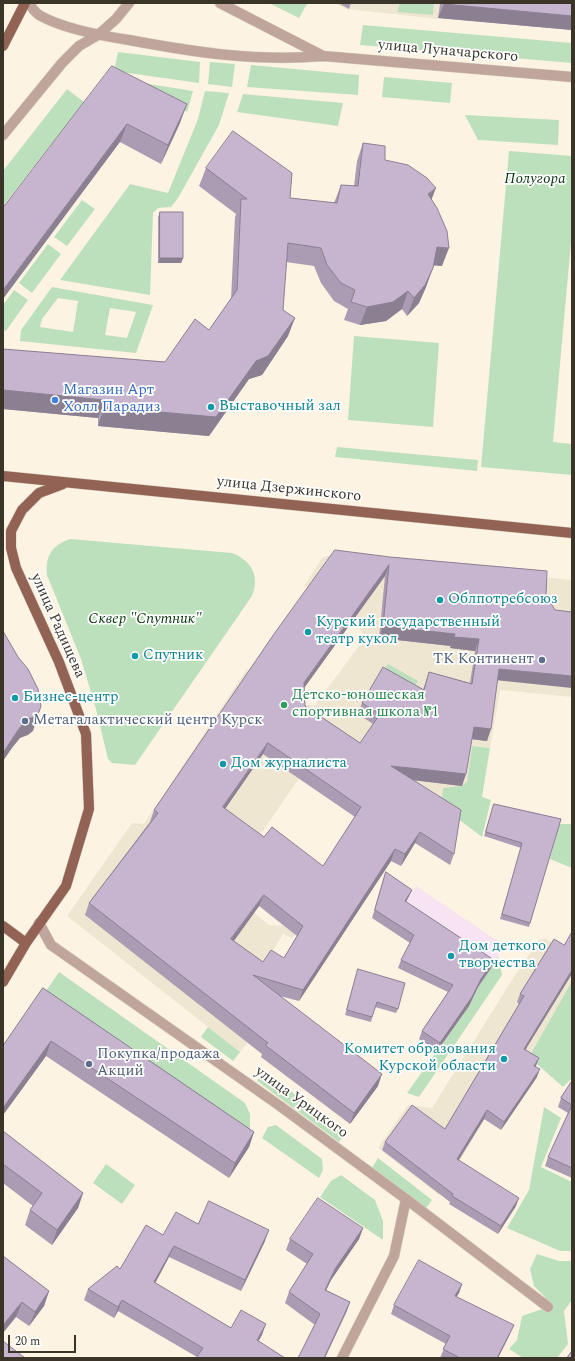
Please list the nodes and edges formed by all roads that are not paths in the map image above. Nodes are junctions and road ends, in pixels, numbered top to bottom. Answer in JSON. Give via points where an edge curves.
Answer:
{"nodes":[{"id":1,"x":25,"y":3,"type":"edge"},
{"id":2,"x":29,"y":3,"type":"edge"},
{"id":3,"x":129,"y":3,"type":"edge"},
{"id":4,"x":220,"y":3,"type":"edge"},
{"id":5,"x":98,"y":35,"type":"junction"},
{"id":6,"x":3,"y":46,"type":"edge"},
{"id":7,"x":322,"y":56,"type":"junction"},
{"id":8,"x":572,"y":77,"type":"edge"},
{"id":9,"x":3,"y":135,"type":"edge"},
{"id":10,"x":3,"y":476,"type":"edge"},
{"id":11,"x":70,"y":482,"type":"junction"},
{"id":12,"x":572,"y":533,"type":"edge"},
{"id":13,"x":39,"y":923,"type":"junction"},
{"id":14,"x":3,"y":926,"type":"edge"},
{"id":15,"x":26,"y":944,"type":"junction"},
{"id":16,"x":3,"y":982,"type":"edge"},
{"id":17,"x":406,"y":1199,"type":"junction"},
{"id":18,"x":548,"y":1307,"type":"dead end"},
{"id":19,"x":342,"y":1358,"type":"edge"}],
"edges":[{"from":1,"to":6,"type":"main road"},
{"from":2,"to":5,"type":"street","via":[[39,16]]},
{"from":3,"to":5,"type":"street"},
{"from":4,"to":7,"type":"street"},
{"from":5,"to":7,"type":"street","via":[[244,57],[289,59]]},
{"from":5,"to":9,"type":"street","via":[[79,46],[62,63]]},
{"from":7,"to":8,"type":"street","name":"улица Луначарского"},
{"from":10,"to":11,"type":"main road","name":"улица Дзержинского"},
{"from":11,"to":12,"type":"main road","name":"улица Дзержинского"},
{"from":11,"to":13,"type":"main road","name":"улица Радищева","via":[[50,488],[31,500],[11,530],[11,548],[16,568],[59,662],[86,734],[89,809],[66,886]]},
{"from":13,"to":15,"type":"main road","name":"улица Радищева"},
{"from":13,"to":17,"type":"street","name":"улица Урицкого","via":[[51,945],[262,1093]]},
{"from":14,"to":15,"type":"main road"},
{"from":15,"to":16,"type":"main road","name":"улица Радищева"},
{"from":17,"to":18,"type":"street","name":"улица Урицкого"},
{"from":17,"to":19,"type":"street","via":[[394,1256]]}]}
